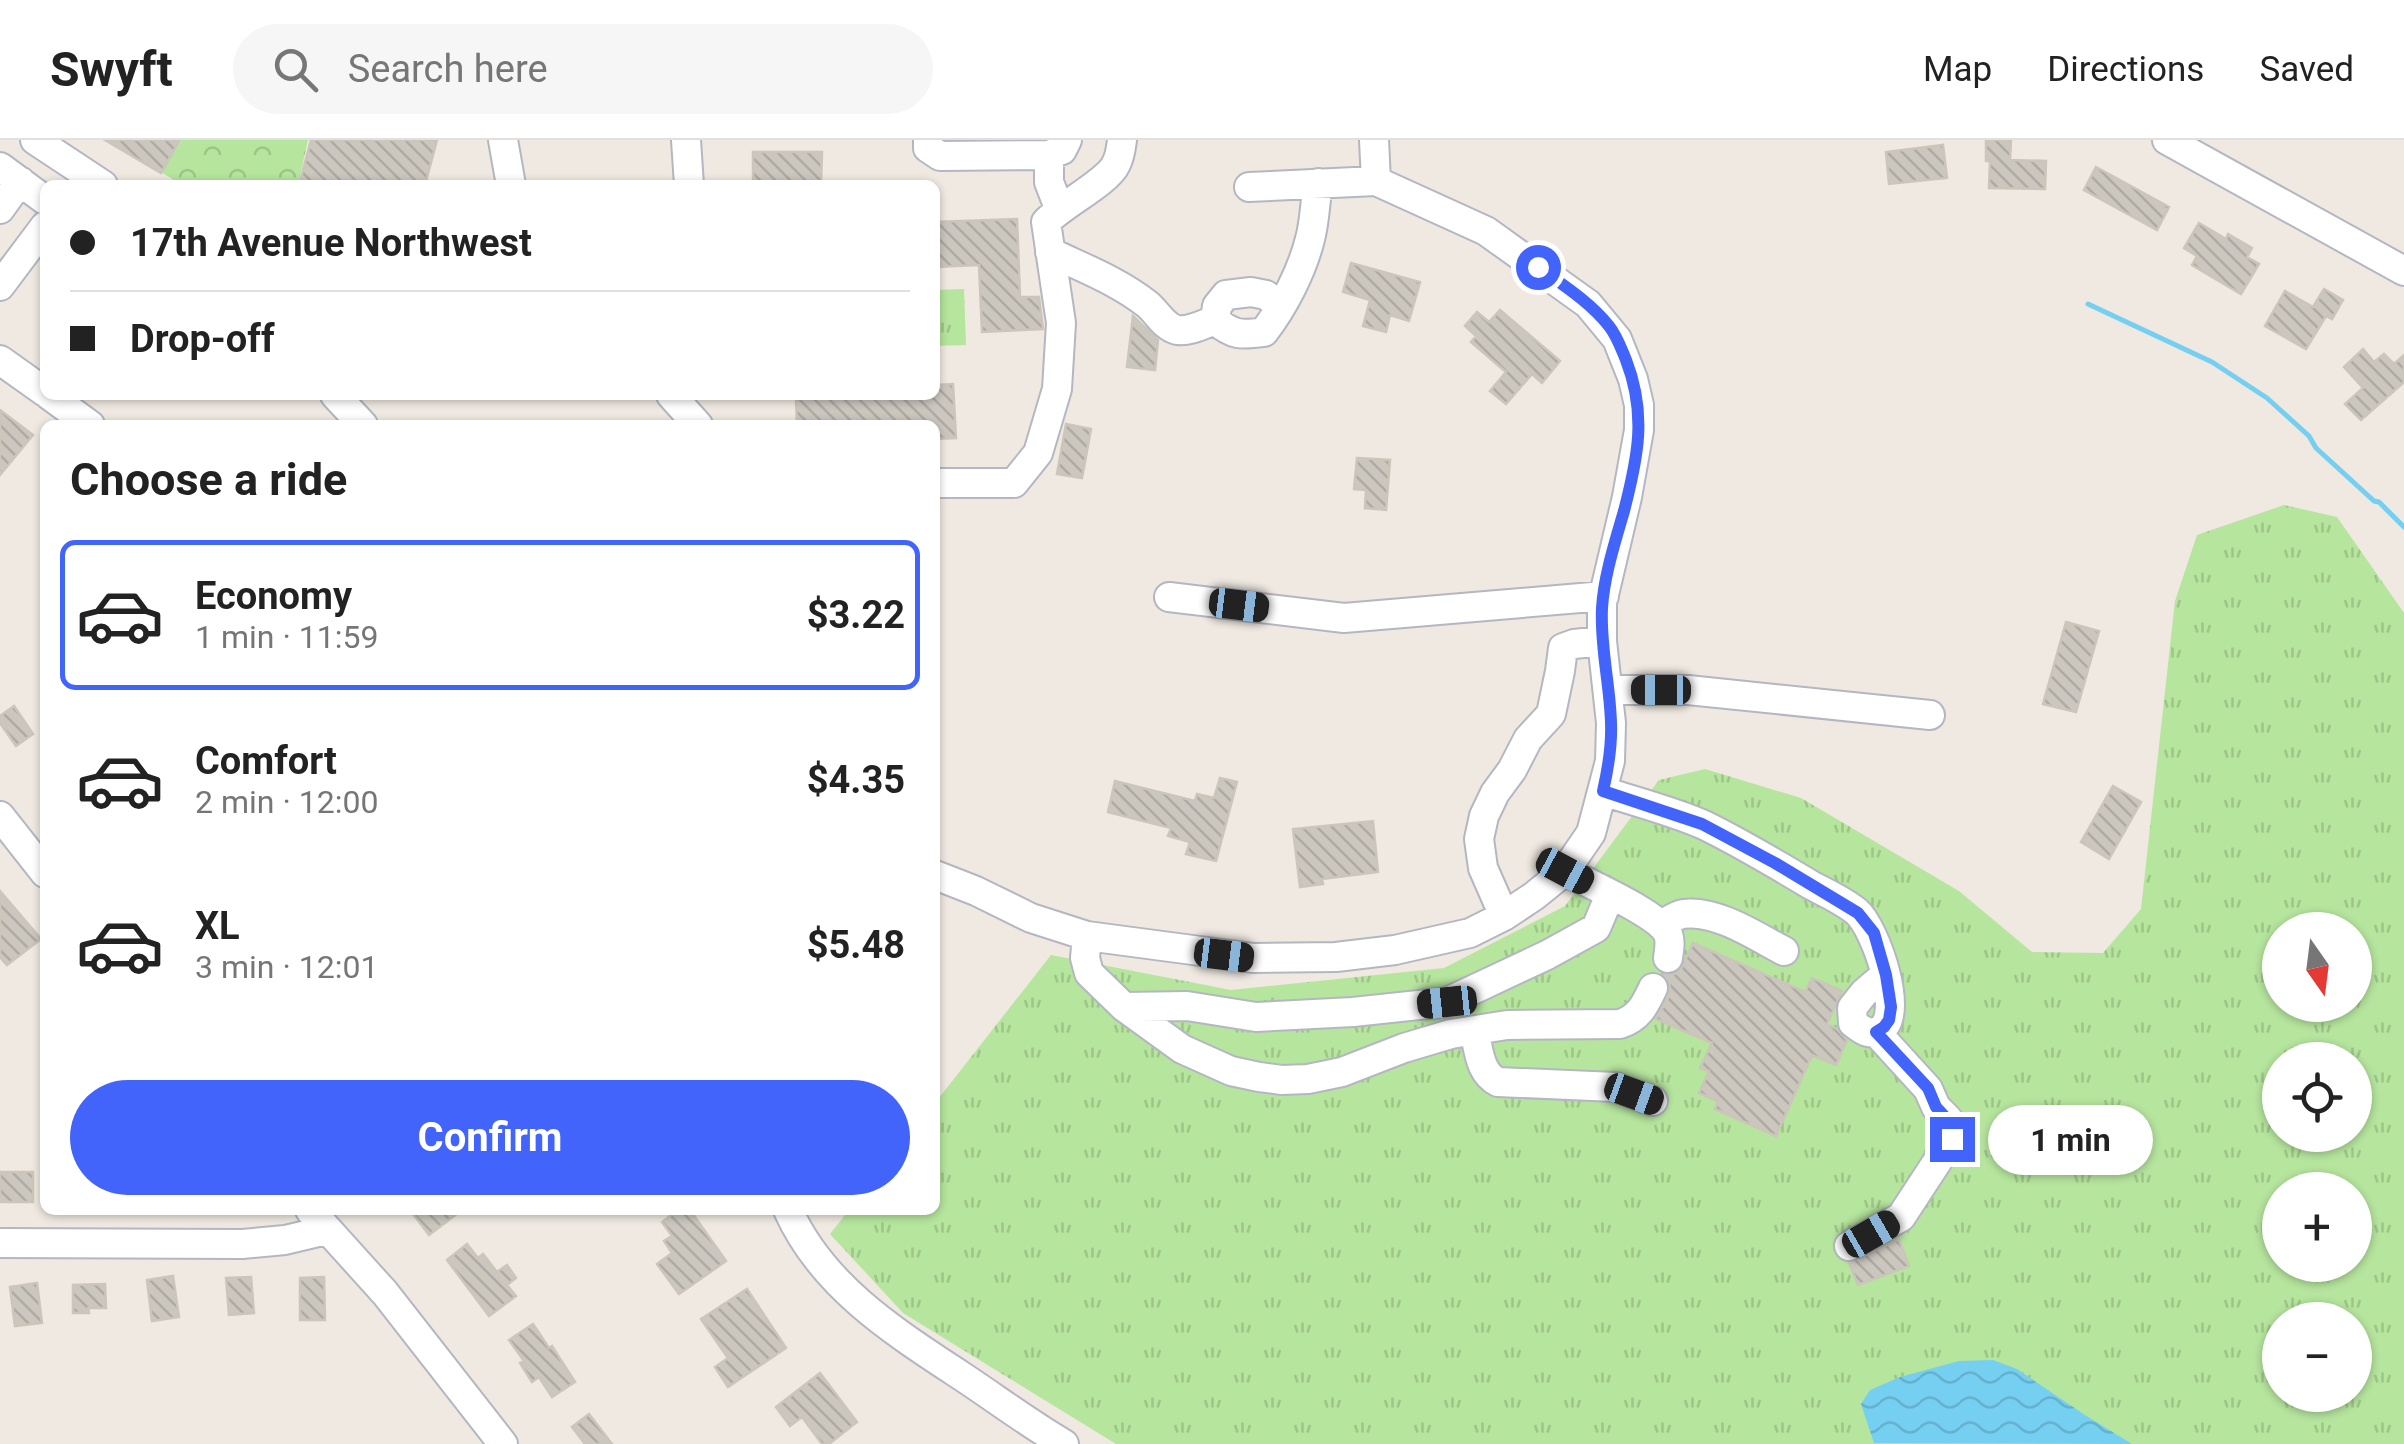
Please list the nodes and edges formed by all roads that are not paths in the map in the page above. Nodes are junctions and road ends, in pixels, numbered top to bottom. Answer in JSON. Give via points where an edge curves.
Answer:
{"nodes":[{"id":1,"x":35,"y":140,"type":"edge"},
{"id":2,"x":502,"y":140,"type":"edge"},
{"id":3,"x":686,"y":140,"type":"edge"},
{"id":4,"x":928,"y":140,"type":"edge"},
{"id":5,"x":1122,"y":140,"type":"edge"},
{"id":6,"x":1374,"y":140,"type":"edge"},
{"id":7,"x":2166,"y":140,"type":"edge"},
{"id":8,"x":1058,"y":148,"type":"edge"},
{"id":9,"x":10,"y":174,"type":"edge"},
{"id":10,"x":87,"y":180,"type":"edge"},
{"id":11,"x":510,"y":180,"type":"edge"},
{"id":12,"x":689,"y":180,"type":"edge"},
{"id":13,"x":1376,"y":180,"type":"junction"},
{"id":14,"x":1318,"y":183,"type":"junction"},
{"id":15,"x":1249,"y":187,"type":"dead end"},
{"id":16,"x":40,"y":196,"type":"edge"},
{"id":17,"x":1058,"y":208,"type":"junction"},
{"id":18,"x":0,"y":209,"type":"edge"},
{"id":19,"x":40,"y":233,"type":"edge"},
{"id":20,"x":1050,"y":252,"type":"junction"},
{"id":21,"x":2404,"y":272,"type":"edge"},
{"id":22,"x":0,"y":286,"type":"edge"},
{"id":23,"x":1281,"y":306,"type":"junction"},
{"id":24,"x":1215,"y":320,"type":"junction"},
{"id":25,"x":0,"y":360,"type":"edge"},
{"id":26,"x":40,"y":389,"type":"edge"},
{"id":27,"x":55,"y":400,"type":"edge"},
{"id":28,"x":340,"y":400,"type":"edge"},
{"id":29,"x":676,"y":400,"type":"edge"},
{"id":30,"x":83,"y":420,"type":"edge"},
{"id":31,"x":358,"y":420,"type":"edge"},
{"id":32,"x":694,"y":420,"type":"edge"},
{"id":33,"x":940,"y":483,"type":"edge"},
{"id":34,"x":1604,"y":596,"type":"junction"},
{"id":35,"x":1169,"y":597,"type":"dead end"},
{"id":36,"x":1602,"y":640,"type":"junction"},
{"id":37,"x":1608,"y":690,"type":"junction"},
{"id":38,"x":1930,"y":715,"type":"dead end"},
{"id":39,"x":1603,"y":791,"type":"junction"},
{"id":40,"x":0,"y":816,"type":"edge"},
{"id":41,"x":40,"y":867,"type":"edge"},
{"id":42,"x":1565,"y":871,"type":"junction"},
{"id":43,"x":940,"y":877,"type":"edge"},
{"id":44,"x":1610,"y":895,"type":"junction"},
{"id":45,"x":1504,"y":916,"type":"junction"},
{"id":46,"x":1661,"y":925,"type":"junction"},
{"id":47,"x":1087,"y":936,"type":"junction"},
{"id":48,"x":1784,"y":951,"type":"dead end"},
{"id":49,"x":1668,"y":958,"type":"dead end"},
{"id":50,"x":1653,"y":988,"type":"dead end"},
{"id":51,"x":1124,"y":1006,"type":"junction"},
{"id":52,"x":1397,"y":1008,"type":"junction"},
{"id":53,"x":1474,"y":1031,"type":"junction"},
{"id":54,"x":1404,"y":1048,"type":"junction"},
{"id":55,"x":1653,"y":1101,"type":"dead end"},
{"id":56,"x":791,"y":1215,"type":"edge"},
{"id":57,"x":319,"y":1220,"type":"edge"},
{"id":58,"x":0,"y":1244,"type":"edge"},
{"id":59,"x":1848,"y":1246,"type":"dead end"},
{"id":60,"x":503,"y":1444,"type":"edge"},
{"id":61,"x":1064,"y":1444,"type":"edge"}],
"edges":[{"from":1,"to":10,"type":"street"},
{"from":2,"to":11,"type":"street"},
{"from":3,"to":12,"type":"street"},
{"from":4,"to":8,"type":"street","via":[[940,156]]},
{"from":5,"to":17,"type":"street","via":[[1110,174]]},
{"from":6,"to":13,"type":"street"},
{"from":7,"to":21,"type":"street"},
{"from":8,"to":17,"type":"street","via":[[1049,182]]},
{"from":9,"to":16,"type":"street"},
{"from":9,"to":18,"type":"street"},
{"from":13,"to":14,"type":"street"},
{"from":13,"to":34,"type":"street","via":[[1486,231],[1588,304],[1617,338],[1633,379],[1640,430]]},
{"from":14,"to":15,"type":"street"},
{"from":14,"to":23,"type":"street","via":[[1311,238]]},
{"from":17,"to":20,"type":"street","via":[[1046,222]]},
{"from":19,"to":22,"type":"street"},
{"from":20,"to":24,"type":"street","via":[[1116,284],[1177,330]]},
{"from":20,"to":33,"type":"street","via":[[1060,323],[1056,389],[1038,453],[1014,482]]},
{"from":23,"to":24,"type":"street","via":[[1264,332],[1242,335]]},
{"from":23,"to":24,"type":"street","via":[[1251,292],[1226,295]]},
{"from":25,"to":26,"type":"street"},
{"from":27,"to":30,"type":"street"},
{"from":28,"to":31,"type":"street"},
{"from":29,"to":32,"type":"street"},
{"from":34,"to":35,"type":"street","via":[[1344,618]]},
{"from":34,"to":36,"type":"street"},
{"from":36,"to":37,"type":"street"},
{"from":36,"to":45,"type":"street","via":[[1562,648],[1551,714],[1528,739],[1484,816],[1483,868]]},
{"from":37,"to":38,"type":"street","via":[[1688,690]]},
{"from":37,"to":39,"type":"street","via":[[1612,723]]},
{"from":39,"to":42,"type":"street","via":[[1591,833]]},
{"from":39,"to":59,"type":"street","via":[[1702,824],[1858,913],[1874,933],[1891,1007],[1876,1032],[1928,1088],[1952,1139],[1901,1217]]},
{"from":40,"to":41,"type":"street"},
{"from":42,"to":44,"type":"street"},
{"from":42,"to":45,"type":"street"},
{"from":43,"to":47,"type":"street"},
{"from":44,"to":46,"type":"street"},
{"from":44,"to":52,"type":"street","via":[[1596,928],[1547,955],[1447,1002]]},
{"from":45,"to":47,"type":"street","via":[[1436,942],[1336,957],[1253,958]]},
{"from":46,"to":48,"type":"street","via":[[1682,914],[1704,915]]},
{"from":46,"to":49,"type":"street","via":[[1670,942]]},
{"from":47,"to":51,"type":"street","via":[[1090,972]]},
{"from":50,"to":53,"type":"street","via":[[1637,1016],[1620,1024]]},
{"from":51,"to":52,"type":"street","via":[[1256,1016]]},
{"from":51,"to":54,"type":"street","via":[[1182,1049],[1259,1077],[1308,1080]]},
{"from":52,"to":54,"type":"street"},
{"from":53,"to":54,"type":"street"},
{"from":53,"to":55,"type":"street","via":[[1484,1070],[1498,1082],[1615,1088]]},
{"from":56,"to":61,"type":"street","via":[[819,1261],[870,1313]]},
{"from":57,"to":58,"type":"street","via":[[285,1240],[242,1244]]},
{"from":57,"to":60,"type":"street","via":[[386,1292]]}]}
